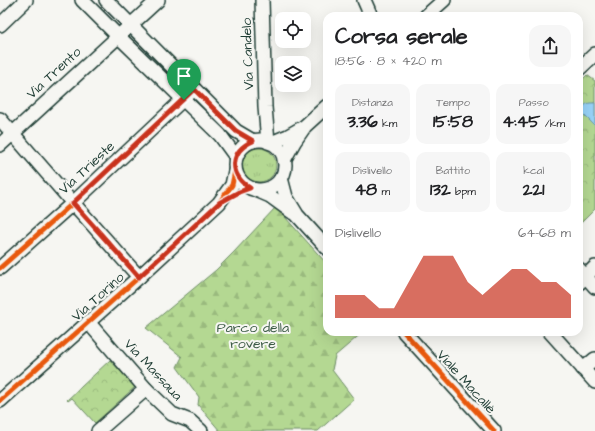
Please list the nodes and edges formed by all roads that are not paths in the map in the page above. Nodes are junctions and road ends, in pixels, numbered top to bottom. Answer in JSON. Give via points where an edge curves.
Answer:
{"nodes":[{"id":1,"x":26,"y":0,"type":"edge"},
{"id":2,"x":82,"y":0,"type":"edge"},
{"id":3,"x":106,"y":0,"type":"edge"},
{"id":4,"x":158,"y":0,"type":"edge"},
{"id":5,"x":262,"y":0,"type":"edge"},
{"id":6,"x":364,"y":0,"type":"edge"},
{"id":7,"x":444,"y":0,"type":"edge"},
{"id":8,"x":369,"y":12,"type":"edge"},
{"id":9,"x":430,"y":12,"type":"edge"},
{"id":10,"x":0,"y":25,"type":"edge"},
{"id":11,"x":131,"y":25,"type":"junction"},
{"id":12,"x":118,"y":36,"type":"junction"},
{"id":13,"x":595,"y":54,"type":"edge"},
{"id":14,"x":583,"y":65,"type":"edge"},
{"id":15,"x":194,"y":89,"type":"junction"},
{"id":16,"x":184,"y":100,"type":"junction"},
{"id":17,"x":323,"y":110,"type":"edge"},
{"id":18,"x":0,"y":119,"type":"edge"},
{"id":19,"x":305,"y":126,"type":"junction"},
{"id":20,"x":13,"y":133,"type":"junction"},
{"id":21,"x":262,"y":142,"type":"junction"},
{"id":22,"x":0,"y":145,"type":"edge"},
{"id":23,"x":236,"y":157,"type":"junction"},
{"id":24,"x":284,"y":160,"type":"junction"},
{"id":25,"x":235,"y":171,"type":"junction"},
{"id":26,"x":281,"y":178,"type":"junction"},
{"id":27,"x":253,"y":189,"type":"junction"},
{"id":28,"x":73,"y":203,"type":"junction"},
{"id":29,"x":219,"y":203,"type":"junction"},
{"id":30,"x":297,"y":215,"type":"junction"},
{"id":31,"x":323,"y":244,"type":"edge"},
{"id":32,"x":0,"y":268,"type":"edge"},
{"id":33,"x":585,"y":274,"type":"edge"},
{"id":34,"x":139,"y":277,"type":"junction"},
{"id":35,"x":595,"y":286,"type":"edge"},
{"id":36,"x":88,"y":322,"type":"junction"},
{"id":37,"x":408,"y":336,"type":"edge"},
{"id":38,"x":554,"y":336,"type":"edge"},
{"id":39,"x":595,"y":359,"type":"edge"},
{"id":40,"x":583,"y":369,"type":"junction"},
{"id":41,"x":595,"y":382,"type":"edge"},
{"id":42,"x":146,"y":389,"type":"junction"},
{"id":43,"x":0,"y":401,"type":"edge"},
{"id":44,"x":98,"y":431,"type":"edge"},
{"id":45,"x":201,"y":431,"type":"edge"},
{"id":46,"x":494,"y":431,"type":"edge"}],
"edges":[{"from":1,"to":10,"type":"street"},
{"from":2,"to":12,"type":"street"},
{"from":3,"to":11,"type":"street"},
{"from":4,"to":11,"type":"street","name":"Via Trento"},
{"from":5,"to":21,"type":"street","name":"Via Candelo","via":[[265,107]]},
{"from":6,"to":8,"type":"street"},
{"from":7,"to":9,"type":"street"},
{"from":11,"to":12,"type":"street","name":"Via Trento"},
{"from":11,"to":15,"type":"street"},
{"from":12,"to":16,"type":"street"},
{"from":12,"to":20,"type":"street","name":"Via Trento"},
{"from":13,"to":14,"type":"street"},
{"from":15,"to":16,"type":"street","name":"Via Trieste"},
{"from":15,"to":21,"type":"street","via":[[236,131]]},
{"from":16,"to":23,"type":"street","via":[[220,135]]},
{"from":16,"to":28,"type":"street","name":"Via Trieste"},
{"from":17,"to":19,"type":"street"},
{"from":18,"to":20,"type":"street"},
{"from":19,"to":21,"type":"street","via":[[288,136]]},
{"from":19,"to":24,"type":"street"},
{"from":20,"to":22,"type":"street","name":"Via Trento"},
{"from":20,"to":28,"type":"street"},
{"from":21,"to":23,"type":"street","via":[[246,144]]},
{"from":21,"to":24,"type":"street","via":[[277,147]]},
{"from":23,"to":25,"type":"street"},
{"from":24,"to":26,"type":"street"},
{"from":25,"to":27,"type":"street","via":[[243,184]]},
{"from":25,"to":29,"type":"street","name":"Via Torino","via":[[232,185]]},
{"from":26,"to":27,"type":"street","via":[[270,188]]},
{"from":26,"to":30,"type":"street","via":[[286,197]]},
{"from":27,"to":29,"type":"street","name":"Via Torino","via":[[239,192]]},
{"from":27,"to":30,"type":"street","via":[[270,196]]},
{"from":28,"to":32,"type":"street","name":"Via Trieste"},
{"from":28,"to":34,"type":"street"},
{"from":29,"to":34,"type":"street","name":"Via Torino"},
{"from":30,"to":31,"type":"street"},
{"from":33,"to":35,"type":"street"},
{"from":34,"to":36,"type":"street","name":"Via Torino"},
{"from":36,"to":42,"type":"street","name":"Via Massaua"},
{"from":36,"to":43,"type":"street","name":"Via Torino"},
{"from":37,"to":46,"type":"street","name":"Viale Macallè"},
{"from":38,"to":40,"type":"street"},
{"from":39,"to":40,"type":"street"},
{"from":40,"to":41,"type":"street"},
{"from":42,"to":44,"type":"street"},
{"from":42,"to":45,"type":"street","name":"Via Massaua","via":[[172,414],[190,421]]}]}
